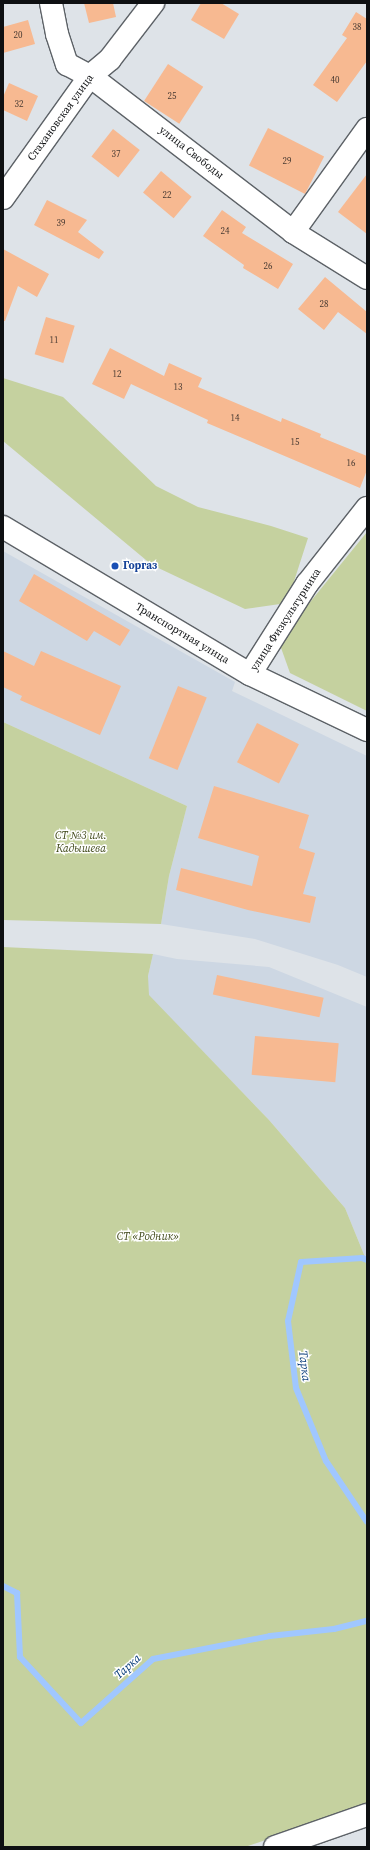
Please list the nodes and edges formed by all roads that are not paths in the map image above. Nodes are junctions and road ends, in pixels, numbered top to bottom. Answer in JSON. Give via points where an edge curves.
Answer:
{"nodes":[{"id":1,"x":50,"y":3,"type":"edge"},
{"id":2,"x":153,"y":3,"type":"edge"},
{"id":3,"x":90,"y":76,"type":"junction"},
{"id":4,"x":367,"y":129,"type":"edge"},
{"id":5,"x":3,"y":198,"type":"edge"},
{"id":6,"x":293,"y":232,"type":"junction"},
{"id":7,"x":367,"y":278,"type":"edge"},
{"id":8,"x":367,"y":508,"type":"edge"},
{"id":9,"x":3,"y":527,"type":"edge"},
{"id":10,"x":250,"y":674,"type":"junction"},
{"id":11,"x":367,"y":730,"type":"edge"},
{"id":12,"x":367,"y":1815,"type":"edge"},
{"id":13,"x":275,"y":1847,"type":"edge"}],
"edges":[{"from":1,"to":3,"type":"street","name":"улица Свободы","via":[[67,64]]},
{"from":2,"to":3,"type":"street","name":"Стахановская улица","via":[[110,59]]},
{"from":3,"to":5,"type":"street","name":"Стахановская улица"},
{"from":3,"to":6,"type":"street","name":"улица Свободы"},
{"from":4,"to":6,"type":"street"},
{"from":6,"to":7,"type":"street","name":"улица Свободы"},
{"from":8,"to":10,"type":"street","name":"улица Физкультурника","via":[[307,584]]},
{"from":9,"to":10,"type":"street","name":"Транспортная улица"},
{"from":10,"to":11,"type":"street","name":"Транспортная улица"},
{"from":12,"to":13,"type":"street"}]}
